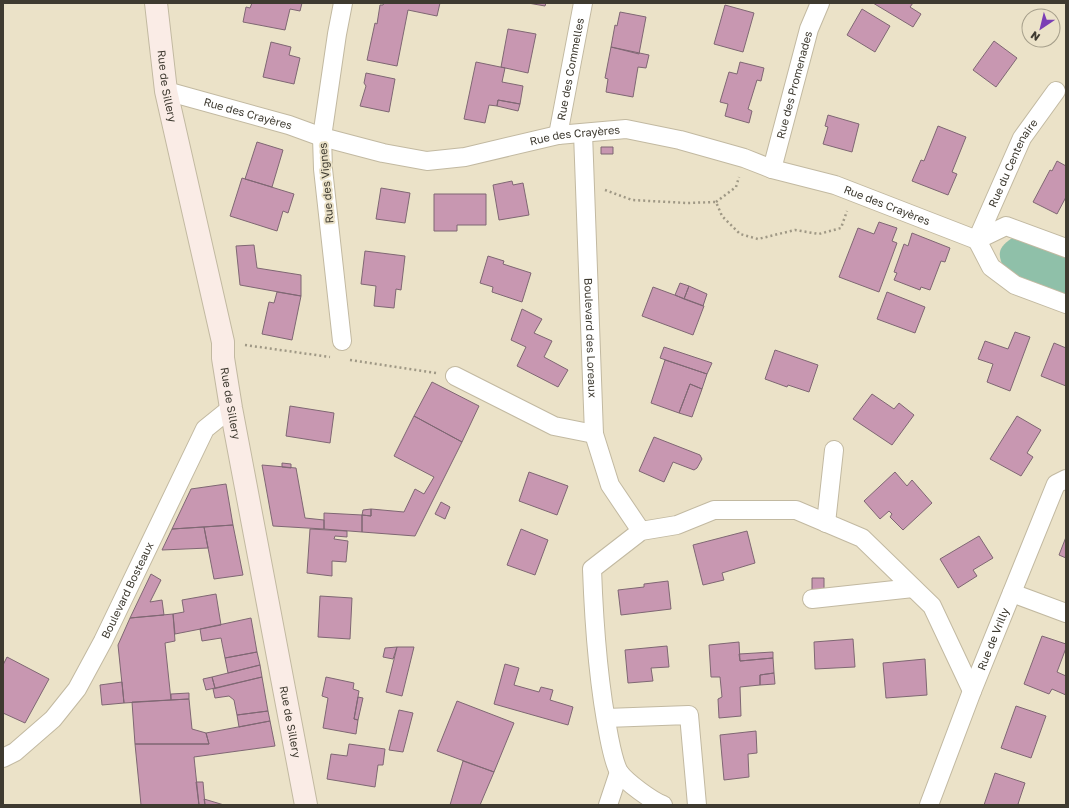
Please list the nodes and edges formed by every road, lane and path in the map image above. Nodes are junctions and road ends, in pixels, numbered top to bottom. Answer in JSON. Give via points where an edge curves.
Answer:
{"nodes":[{"id":1,"x":156,"y":3,"type":"edge"},
{"id":2,"x":343,"y":3,"type":"edge"},
{"id":3,"x":583,"y":3,"type":"edge"},
{"id":4,"x":820,"y":3,"type":"edge"},
{"id":5,"x":166,"y":91,"type":"junction"},
{"id":6,"x":1056,"y":91,"type":"dead end"},
{"id":7,"x":583,"y":132,"type":"junction"},
{"id":8,"x":558,"y":135,"type":"junction"},
{"id":9,"x":322,"y":137,"type":"junction"},
{"id":10,"x":584,"y":168,"type":"junction"},
{"id":11,"x":772,"y":168,"type":"junction"},
{"id":12,"x":848,"y":207,"type":"dead end"},
{"id":13,"x":977,"y":240,"type":"junction"},
{"id":14,"x":1066,"y":248,"type":"edge"},
{"id":15,"x":1066,"y":304,"type":"edge"},
{"id":16,"x":342,"y":341,"type":"dead end"},
{"id":17,"x":455,"y":376,"type":"dead end"},
{"id":18,"x":231,"y":408,"type":"junction"},
{"id":19,"x":594,"y":434,"type":"junction"},
{"id":20,"x":834,"y":450,"type":"dead end"},
{"id":21,"x":1066,"y":478,"type":"edge"},
{"id":22,"x":826,"y":523,"type":"junction"},
{"id":23,"x":641,"y":531,"type":"junction"},
{"id":24,"x":913,"y":588,"type":"junction"},
{"id":25,"x":1012,"y":594,"type":"junction"},
{"id":26,"x":812,"y":599,"type":"dead end"},
{"id":27,"x":1066,"y":613,"type":"edge"},
{"id":28,"x":972,"y":691,"type":"junction"},
{"id":29,"x":606,"y":718,"type":"junction"},
{"id":30,"x":3,"y":758,"type":"edge"},
{"id":31,"x":619,"y":772,"type":"junction"},
{"id":32,"x":306,"y":805,"type":"edge"},
{"id":33,"x":608,"y":805,"type":"edge"},
{"id":34,"x":663,"y":805,"type":"edge"},
{"id":35,"x":697,"y":805,"type":"edge"},
{"id":36,"x":929,"y":805,"type":"edge"}],
"edges":[{"from":1,"to":5,"type":"street","name":"Rue de Sillery"},
{"from":2,"to":9,"type":"street","name":"Rue des Vignes"},
{"from":3,"to":8,"type":"street","name":"Rue des Commelles"},
{"from":4,"to":11,"type":"street","name":"Rue des Promenades","via":[[809,29]]},
{"from":5,"to":9,"type":"street","name":"Rue des Crayères","via":[[289,125]]},
{"from":5,"to":18,"type":"street","name":"Rue de Sillery","via":[[223,342]]},
{"from":6,"to":13,"type":"street","name":"Rue du Centenaire","via":[[1022,138]]},
{"from":7,"to":8,"type":"street","name":"Rue des Crayères"},
{"from":7,"to":10,"type":"street","name":"Boulevard des Loreaux"},
{"from":7,"to":11,"type":"street","name":"Rue des Crayères","via":[[626,129],[680,140]]},
{"from":8,"to":9,"type":"street","name":"Rue des Crayères","via":[[465,157],[427,161],[383,153]]},
{"from":9,"to":16,"type":"street","name":"Rue des Vignes","via":[[323,169]]},
{"from":10,"to":12,"type":"path","via":[[599,188],[632,200],[716,202],[722,216],[740,234],[758,239],[795,230],[819,234],[841,228]]},
{"from":10,"to":19,"type":"street","name":"Boulevard des Loreaux"},
{"from":11,"to":13,"type":"street","name":"Rue des Crayères","via":[[834,185]]},
{"from":13,"to":14,"type":"street","via":[[1006,226]]},
{"from":13,"to":15,"type":"street","via":[[991,267],[1015,285]]},
{"from":17,"to":19,"type":"street","via":[[554,426]]},
{"from":18,"to":30,"type":"street","name":"Boulevard Bosteaux","via":[[205,429],[78,689],[53,719],[15,752]]},
{"from":18,"to":32,"type":"street","name":"Rue de Sillery"},
{"from":19,"to":23,"type":"street","name":"Boulevard des Loreaux","via":[[610,485]]},
{"from":20,"to":22,"type":"street"},
{"from":21,"to":25,"type":"street","name":"Rue de Vrilly","via":[[1056,484]]},
{"from":22,"to":23,"type":"street","via":[[796,510],[714,510],[676,525]]},
{"from":22,"to":24,"type":"street","via":[[862,538]]},
{"from":23,"to":29,"type":"street","via":[[592,569],[594,623]]},
{"from":24,"to":26,"type":"street"},
{"from":24,"to":28,"type":"street","via":[[932,606]]},
{"from":25,"to":27,"type":"street"},
{"from":25,"to":28,"type":"street","name":"Rue de Vrilly"},
{"from":28,"to":36,"type":"street","name":"Rue de Vrilly"},
{"from":29,"to":31,"type":"street"},
{"from":29,"to":35,"type":"street","via":[[689,715]]},
{"from":31,"to":33,"type":"street"},
{"from":31,"to":34,"type":"street","via":[[635,787]]}]}
